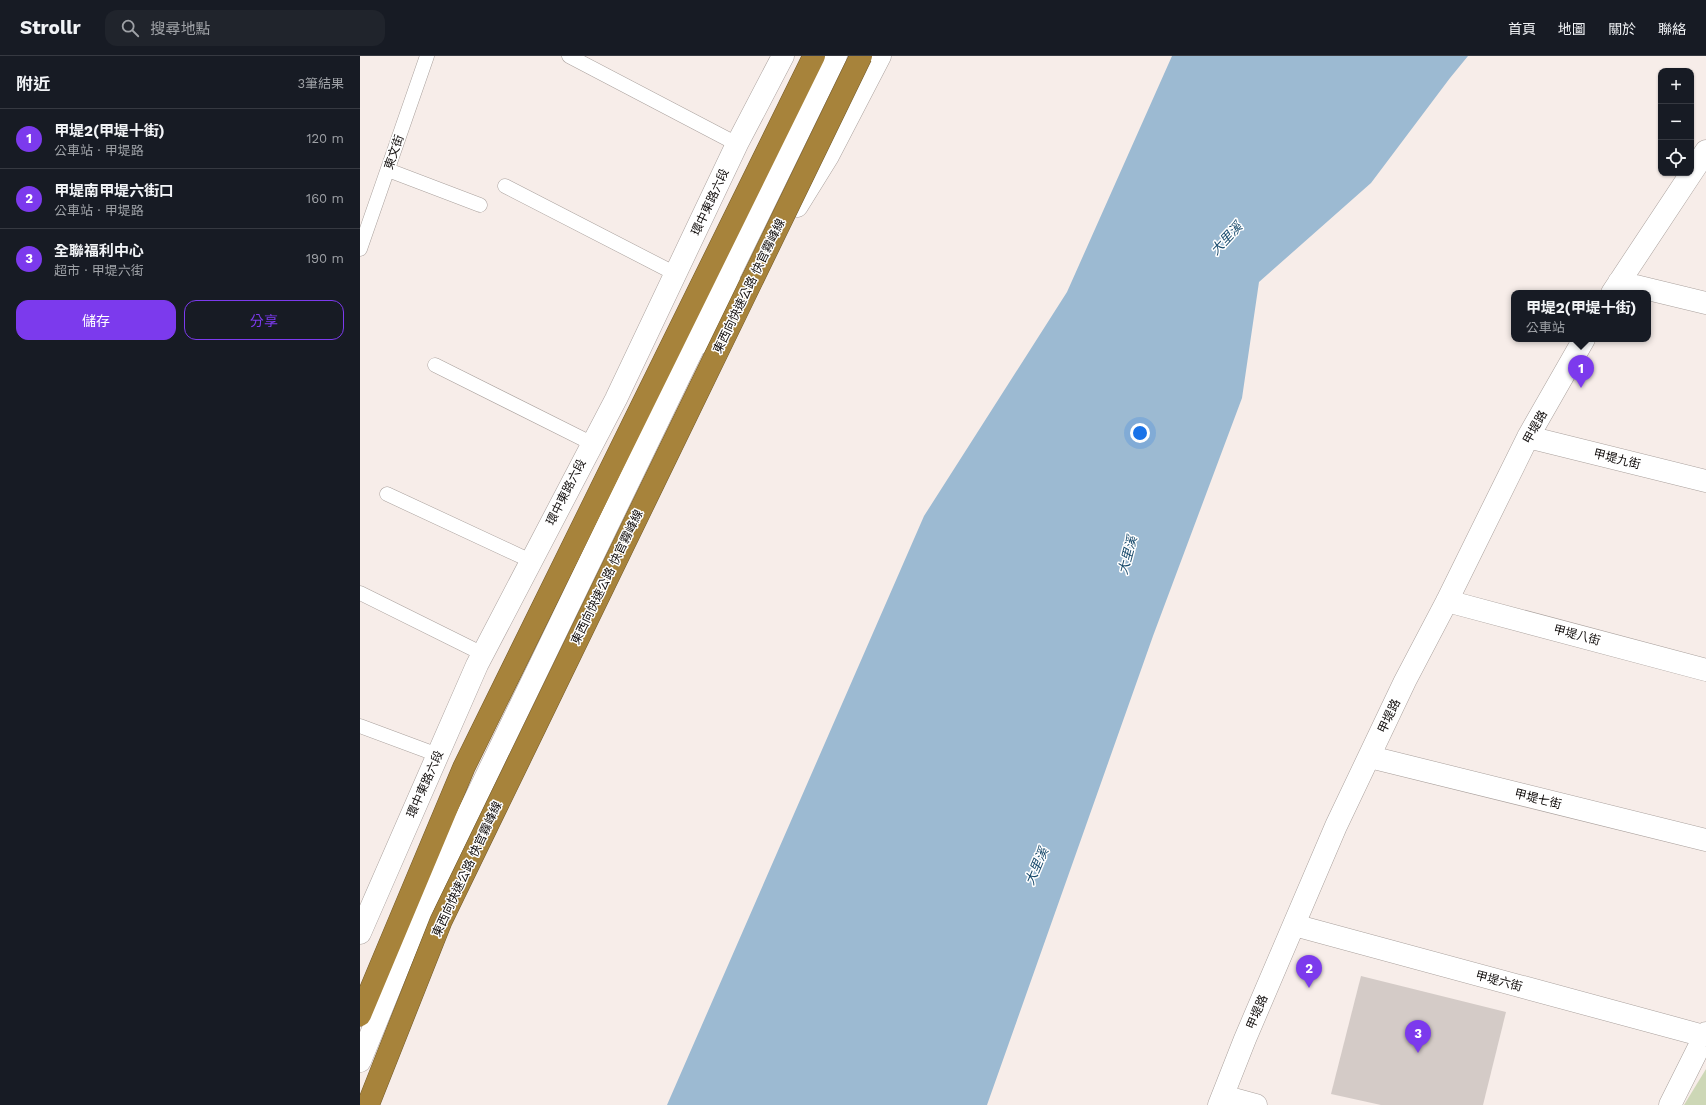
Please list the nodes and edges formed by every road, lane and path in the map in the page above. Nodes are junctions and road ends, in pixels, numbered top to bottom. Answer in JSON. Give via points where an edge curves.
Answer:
{"nodes":[{"id":1,"x":427,"y":56,"type":"edge"},
{"id":2,"x":569,"y":56,"type":"edge"},
{"id":3,"x":783,"y":56,"type":"edge"},
{"id":4,"x":814,"y":56,"type":"edge"},
{"id":5,"x":836,"y":56,"type":"edge"},
{"id":6,"x":861,"y":56,"type":"edge"},
{"id":7,"x":880,"y":56,"type":"edge"},
{"id":8,"x":737,"y":144,"type":"junction"},
{"id":9,"x":1706,"y":151,"type":"edge"},
{"id":10,"x":388,"y":170,"type":"junction"},
{"id":11,"x":505,"y":186,"type":"dead end"},
{"id":12,"x":480,"y":205,"type":"dead end"},
{"id":13,"x":360,"y":249,"type":"edge"},
{"id":14,"x":676,"y":274,"type":"junction"},
{"id":15,"x":1616,"y":288,"type":"edge"},
{"id":16,"x":1628,"y":290,"type":"edge"},
{"id":17,"x":1651,"y":294,"type":"edge"},
{"id":18,"x":1706,"y":303,"type":"edge"},
{"id":19,"x":1582,"y":342,"type":"edge"},
{"id":20,"x":435,"y":365,"type":"dead end"},
{"id":21,"x":684,"y":367,"type":"junction"},
{"id":22,"x":1528,"y":438,"type":"junction"},
{"id":23,"x":591,"y":443,"type":"junction"},
{"id":24,"x":1706,"y":481,"type":"edge"},
{"id":25,"x":387,"y":494,"type":"dead end"},
{"id":26,"x":531,"y":561,"type":"junction"},
{"id":27,"x":360,"y":593,"type":"edge"},
{"id":28,"x":1448,"y":601,"type":"junction"},
{"id":29,"x":483,"y":654,"type":"junction"},
{"id":30,"x":1706,"y":670,"type":"edge"},
{"id":31,"x":360,"y":726,"type":"edge"},
{"id":32,"x":438,"y":755,"type":"junction"},
{"id":33,"x":1370,"y":757,"type":"junction"},
{"id":34,"x":1706,"y":840,"type":"edge"},
{"id":35,"x":1294,"y":925,"type":"junction"},
{"id":36,"x":360,"y":933,"type":"edge"},
{"id":37,"x":360,"y":1015,"type":"edge"},
{"id":38,"x":1705,"y":1034,"type":"edge"},
{"id":39,"x":360,"y":1062,"type":"edge"},
{"id":40,"x":1221,"y":1101,"type":"edge"},
{"id":41,"x":368,"y":1105,"type":"edge"},
{"id":42,"x":1256,"y":1105,"type":"edge"},
{"id":43,"x":1670,"y":1105,"type":"edge"}],
"edges":[{"from":1,"to":10,"type":"lane","name":"東文街"},
{"from":2,"to":8,"type":"lane"},
{"from":3,"to":8,"type":"street","name":"環中東路六段"},
{"from":4,"to":37,"type":"highway","via":[[464,767]]},
{"from":5,"to":21,"type":"street"},
{"from":6,"to":41,"type":"highway","name":"東西向快速公路 快官霧峰線","bridge":true,"via":[[441,921]]},
{"from":7,"to":21,"type":"street","via":[[828,156],[763,261]]},
{"from":8,"to":14,"type":"street","name":"環中東路六段"},
{"from":9,"to":15,"type":"street"},
{"from":10,"to":12,"type":"lane"},
{"from":10,"to":13,"type":"lane","name":"東文街"},
{"from":11,"to":14,"type":"lane"},
{"from":14,"to":23,"type":"street","name":"環中東路六段","via":[[616,399]]},
{"from":15,"to":16,"type":"street"},
{"from":17,"to":18,"type":"street"},
{"from":19,"to":22,"type":"street","name":"甲堤路"},
{"from":20,"to":23,"type":"lane"},
{"from":21,"to":39,"type":"street","via":[[424,905]]},
{"from":22,"to":24,"type":"street","name":"甲堤九街"},
{"from":22,"to":28,"type":"street","name":"甲堤路"},
{"from":23,"to":26,"type":"street","name":"環中東路六段"},
{"from":25,"to":26,"type":"lane"},
{"from":26,"to":29,"type":"street","name":"環中東路六段"},
{"from":27,"to":29,"type":"lane"},
{"from":28,"to":30,"type":"street","name":"甲堤八街"},
{"from":28,"to":33,"type":"street","name":"甲堤路","via":[[1405,680]]},
{"from":29,"to":32,"type":"street","name":"環中東路六段"},
{"from":31,"to":32,"type":"lane"},
{"from":32,"to":36,"type":"street","name":"環中東路六段"},
{"from":33,"to":34,"type":"street","name":"甲堤七街"},
{"from":33,"to":35,"type":"street","name":"甲堤路","via":[[1336,826]]},
{"from":35,"to":38,"type":"street","name":"甲堤六街"},
{"from":35,"to":40,"type":"street","name":"甲堤路"},
{"from":38,"to":43,"type":"street"},
{"from":40,"to":42,"type":"street"}]}
